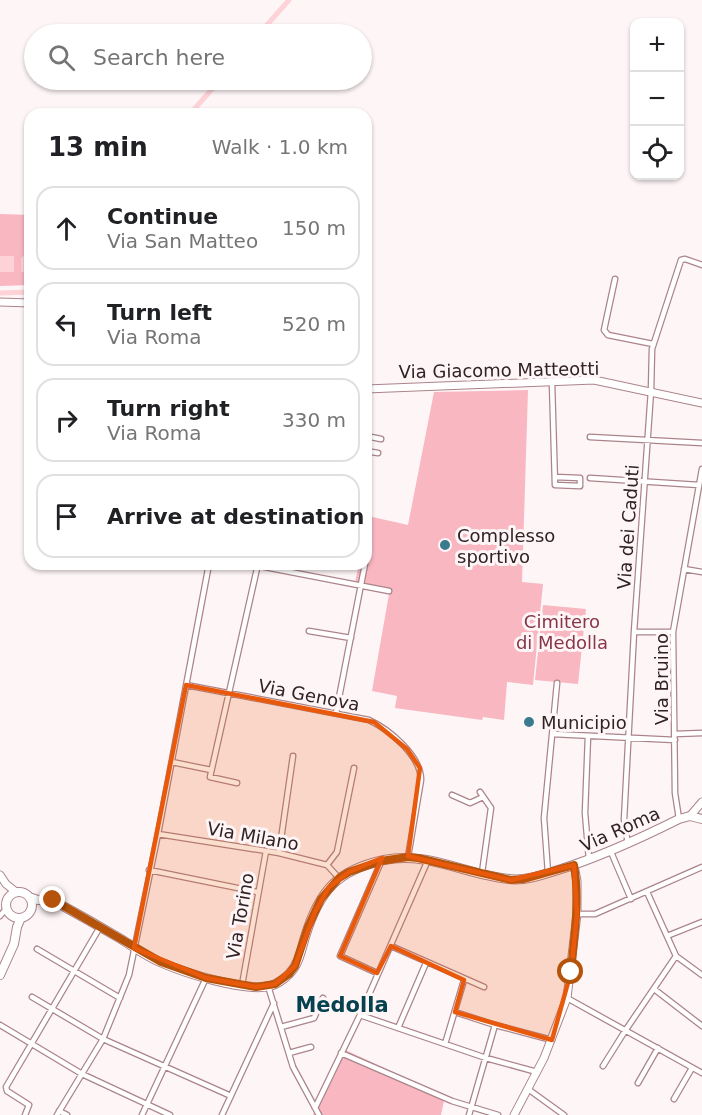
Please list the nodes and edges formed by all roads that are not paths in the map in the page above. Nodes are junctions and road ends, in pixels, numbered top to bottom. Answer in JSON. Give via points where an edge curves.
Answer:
{"nodes":[{"id":1,"x":702,"y":265,"type":"edge"},
{"id":2,"x":615,"y":279,"type":"dead end"},
{"id":3,"x":0,"y":302,"type":"edge"},
{"id":4,"x":24,"y":303,"type":"edge"},
{"id":5,"x":653,"y":344,"type":"junction"},
{"id":6,"x":552,"y":383,"type":"junction"},
{"id":7,"x":372,"y":391,"type":"edge"},
{"id":8,"x":651,"y":391,"type":"junction"},
{"id":9,"x":702,"y":403,"type":"edge"},
{"id":10,"x":372,"y":437,"type":"edge"},
{"id":11,"x":591,"y":437,"type":"dead end"},
{"id":12,"x":381,"y":439,"type":"dead end"},
{"id":13,"x":648,"y":439,"type":"junction"},
{"id":14,"x":702,"y":443,"type":"edge"},
{"id":15,"x":372,"y":452,"type":"edge"},
{"id":16,"x":378,"y":453,"type":"dead end"},
{"id":17,"x":702,"y":469,"type":"edge"},
{"id":18,"x":555,"y":477,"type":"junction"},
{"id":19,"x":590,"y":478,"type":"dead end"},
{"id":20,"x":644,"y":482,"type":"junction"},
{"id":21,"x":700,"y":486,"type":"edge"},
{"id":22,"x":684,"y":569,"type":"junction"},
{"id":23,"x":208,"y":570,"type":"edge"},
{"id":24,"x":257,"y":570,"type":"edge"},
{"id":25,"x":283,"y":570,"type":"edge"},
{"id":26,"x":364,"y":570,"type":"edge"},
{"id":27,"x":702,"y":572,"type":"edge"},
{"id":28,"x":361,"y":586,"type":"junction"},
{"id":29,"x":389,"y":591,"type":"dead end"},
{"id":30,"x":309,"y":631,"type":"dead end"},
{"id":31,"x":633,"y":632,"type":"junction"},
{"id":32,"x":673,"y":632,"type":"junction"},
{"id":33,"x":351,"y":639,"type":"junction"},
{"id":34,"x":557,"y":683,"type":"dead end"},
{"id":35,"x":186,"y":685,"type":"junction"},
{"id":36,"x":227,"y":692,"type":"junction"},
{"id":37,"x":336,"y":713,"type":"junction"},
{"id":38,"x":702,"y":733,"type":"edge"},
{"id":39,"x":552,"y":735,"type":"junction"},
{"id":40,"x":588,"y":736,"type":"junction"},
{"id":41,"x":675,"y":737,"type":"junction"},
{"id":42,"x":629,"y":738,"type":"junction"},
{"id":43,"x":293,"y":756,"type":"dead end"},
{"id":44,"x":172,"y":762,"type":"junction"},
{"id":45,"x":354,"y":768,"type":"dead end"},
{"id":46,"x":211,"y":770,"type":"junction"},
{"id":47,"x":237,"y":783,"type":"dead end"},
{"id":48,"x":453,"y":795,"type":"dead end"},
{"id":49,"x":702,"y":802,"type":"edge"},
{"id":50,"x":690,"y":816,"type":"junction"},
{"id":51,"x":679,"y":819,"type":"junction"},
{"id":52,"x":702,"y":819,"type":"edge"},
{"id":53,"x":158,"y":834,"type":"junction"},
{"id":54,"x":628,"y":845,"type":"junction"},
{"id":55,"x":266,"y":850,"type":"junction"},
{"id":56,"x":611,"y":852,"type":"junction"},
{"id":57,"x":279,"y":853,"type":"junction"},
{"id":58,"x":408,"y":857,"type":"junction"},
{"id":59,"x":428,"y":860,"type":"junction"},
{"id":60,"x":589,"y":860,"type":"junction"},
{"id":61,"x":381,"y":861,"type":"junction"},
{"id":62,"x":327,"y":865,"type":"junction"},
{"id":63,"x":574,"y":865,"type":"junction"},
{"id":64,"x":702,"y":867,"type":"edge"},
{"id":65,"x":149,"y":870,"type":"junction"},
{"id":66,"x":482,"y":873,"type":"junction"},
{"id":67,"x":548,"y":873,"type":"junction"},
{"id":68,"x":0,"y":875,"type":"edge"},
{"id":69,"x":339,"y":878,"type":"junction"},
{"id":70,"x":257,"y":892,"type":"junction"},
{"id":71,"x":648,"y":892,"type":"junction"},
{"id":72,"x":12,"y":894,"type":"junction"},
{"id":73,"x":29,"y":897,"type":"junction"},
{"id":74,"x":631,"y":899,"type":"junction"},
{"id":75,"x":41,"y":900,"type":"junction"},
{"id":76,"x":32,"y":905,"type":"junction"},
{"id":77,"x":6,"y":909,"type":"junction"},
{"id":78,"x":577,"y":914,"type":"junction"},
{"id":79,"x":0,"y":916,"type":"edge"},
{"id":80,"x":12,"y":916,"type":"junction"},
{"id":81,"x":21,"y":918,"type":"junction"},
{"id":82,"x":702,"y":922,"type":"edge"},
{"id":83,"x":17,"y":927,"type":"junction"},
{"id":84,"x":100,"y":927,"type":"junction"},
{"id":85,"x":667,"y":936,"type":"junction"},
{"id":86,"x":391,"y":946,"type":"junction"},
{"id":87,"x":134,"y":948,"type":"junction"},
{"id":88,"x":37,"y":949,"type":"dead end"},
{"id":89,"x":676,"y":956,"type":"junction"},
{"id":90,"x":426,"y":963,"type":"junction"},
{"id":91,"x":74,"y":971,"type":"junction"},
{"id":92,"x":377,"y":973,"type":"junction"},
{"id":93,"x":702,"y":974,"type":"edge"},
{"id":94,"x":0,"y":975,"type":"edge"},
{"id":95,"x":206,"y":978,"type":"junction"},
{"id":96,"x":464,"y":980,"type":"junction"},
{"id":97,"x":242,"y":985,"type":"junction"},
{"id":98,"x":268,"y":986,"type":"junction"},
{"id":99,"x":484,"y":987,"type":"dead end"},
{"id":100,"x":654,"y":989,"type":"junction"},
{"id":101,"x":32,"y":997,"type":"dead end"},
{"id":102,"x":322,"y":998,"type":"dead end"},
{"id":103,"x":567,"y":998,"type":"junction"},
{"id":104,"x":120,"y":999,"type":"junction"},
{"id":105,"x":274,"y":1003,"type":"junction"},
{"id":106,"x":51,"y":1009,"type":"junction"},
{"id":107,"x":455,"y":1012,"type":"junction"},
{"id":108,"x":360,"y":1015,"type":"junction"},
{"id":109,"x":0,"y":1025,"type":"edge"},
{"id":110,"x":495,"y":1025,"type":"junction"},
{"id":111,"x":281,"y":1026,"type":"junction"},
{"id":112,"x":702,"y":1026,"type":"edge"},
{"id":113,"x":398,"y":1028,"type":"junction"},
{"id":114,"x":625,"y":1030,"type":"junction"},
{"id":115,"x":102,"y":1038,"type":"junction"},
{"id":116,"x":552,"y":1040,"type":"junction"},
{"id":117,"x":31,"y":1043,"type":"junction"},
{"id":118,"x":445,"y":1044,"type":"junction"},
{"id":119,"x":311,"y":1047,"type":"dead end"},
{"id":120,"x":658,"y":1048,"type":"junction"},
{"id":121,"x":289,"y":1053,"type":"junction"},
{"id":122,"x":341,"y":1053,"type":"junction"},
{"id":123,"x":486,"y":1058,"type":"junction"},
{"id":124,"x":164,"y":1066,"type":"junction"},
{"id":125,"x":603,"y":1066,"type":"dead end"},
{"id":126,"x":692,"y":1068,"type":"junction"},
{"id":127,"x":537,"y":1072,"type":"junction"},
{"id":128,"x":702,"y":1073,"type":"edge"},
{"id":129,"x":82,"y":1074,"type":"junction"},
{"id":130,"x":638,"y":1083,"type":"dead end"},
{"id":131,"x":528,"y":1089,"type":"junction"},
{"id":132,"x":231,"y":1096,"type":"junction"},
{"id":133,"x":674,"y":1099,"type":"dead end"},
{"id":134,"x":147,"y":1104,"type":"junction"},
{"id":135,"x":315,"y":1108,"type":"junction"},
{"id":136,"x":471,"y":1108,"type":"junction"},
{"id":137,"x":58,"y":1113,"type":"edge"},
{"id":138,"x":25,"y":1115,"type":"edge"},
{"id":139,"x":68,"y":1115,"type":"edge"},
{"id":140,"x":142,"y":1115,"type":"edge"},
{"id":141,"x":171,"y":1115,"type":"edge"},
{"id":142,"x":222,"y":1115,"type":"edge"},
{"id":143,"x":319,"y":1115,"type":"edge"},
{"id":144,"x":469,"y":1115,"type":"edge"},
{"id":145,"x":498,"y":1115,"type":"edge"},
{"id":146,"x":514,"y":1115,"type":"edge"},
{"id":147,"x":564,"y":1115,"type":"edge"}],
"edges":[{"from":1,"to":5,"type":"street","name":"Via dei Caduti","via":[[681,260]]},
{"from":2,"to":5,"type":"street","via":[[604,330]]},
{"from":3,"to":4,"type":"street"},
{"from":5,"to":8,"type":"street","name":"Via dei Caduti"},
{"from":6,"to":7,"type":"street","name":"Via Giacomo Matteotti"},
{"from":6,"to":8,"type":"street","name":"Via Giacomo Matteotti","via":[[594,380]]},
{"from":6,"to":18,"type":"street"},
{"from":8,"to":9,"type":"street","name":"Via Giacomo Matteotti"},
{"from":8,"to":13,"type":"street","name":"Via dei Caduti"},
{"from":10,"to":12,"type":"street"},
{"from":11,"to":13,"type":"street"},
{"from":13,"to":14,"type":"street"},
{"from":13,"to":20,"type":"street","name":"Via dei Caduti"},
{"from":15,"to":16,"type":"street"},
{"from":17,"to":21,"type":"street","name":"Via Bruino"},
{"from":18,"to":18,"type":"street","via":[[555,485],[580,486],[580,478]]},
{"from":19,"to":20,"type":"street"},
{"from":20,"to":21,"type":"street"},
{"from":20,"to":31,"type":"street","name":"Via dei Caduti"},
{"from":21,"to":22,"type":"street","name":"Via Bruino"},
{"from":22,"to":27,"type":"street"},
{"from":22,"to":32,"type":"street","name":"Via Bruino"},
{"from":23,"to":35,"type":"street"},
{"from":24,"to":36,"type":"street"},
{"from":25,"to":28,"type":"street"},
{"from":26,"to":28,"type":"street"},
{"from":28,"to":29,"type":"street"},
{"from":28,"to":33,"type":"street"},
{"from":30,"to":33,"type":"street"},
{"from":31,"to":32,"type":"street"},
{"from":31,"to":42,"type":"street","name":"Via dei Caduti"},
{"from":32,"to":41,"type":"street","name":"Via Bruino"},
{"from":33,"to":37,"type":"street"},
{"from":34,"to":39,"type":"street"},
{"from":35,"to":36,"type":"street","name":"Via Genova"},
{"from":35,"to":44,"type":"street"},
{"from":36,"to":37,"type":"street","name":"Via Genova"},
{"from":36,"to":46,"type":"street"},
{"from":37,"to":58,"type":"street","name":"Via Genova","via":[[374,722],[407,749],[420,768]]},
{"from":38,"to":41,"type":"street"},
{"from":39,"to":40,"type":"street"},
{"from":39,"to":67,"type":"street","via":[[544,818]]},
{"from":40,"to":42,"type":"street"},
{"from":40,"to":60,"type":"street","via":[[585,813]]},
{"from":41,"to":42,"type":"street"},
{"from":41,"to":51,"type":"street","name":"Via Bruino"},
{"from":42,"to":54,"type":"street","name":"Via dei Caduti","via":[[624,820]]},
{"from":43,"to":57,"type":"street"},
{"from":44,"to":46,"type":"street"},
{"from":44,"to":53,"type":"street"},
{"from":45,"to":62,"type":"street","via":[[337,852]]},
{"from":46,"to":47,"type":"street","via":[[210,777]]},
{"from":48,"to":66,"type":"street","via":[[470,803],[482,794],[491,808]]},
{"from":49,"to":50,"type":"street"},
{"from":50,"to":51,"type":"main road","name":"Via Roma"},
{"from":50,"to":52,"type":"main road"},
{"from":51,"to":54,"type":"main road","name":"Via Roma"},
{"from":53,"to":55,"type":"street","name":"Via Milano"},
{"from":53,"to":65,"type":"street"},
{"from":54,"to":56,"type":"main road","name":"Via Roma"},
{"from":55,"to":57,"type":"street","name":"Via Milano"},
{"from":55,"to":70,"type":"street","name":"Via Torino"},
{"from":56,"to":60,"type":"main road","name":"Via Roma"},
{"from":56,"to":74,"type":"street"},
{"from":57,"to":62,"type":"street","name":"Via Milano"},
{"from":58,"to":59,"type":"main road","name":"Via Roma"},
{"from":58,"to":61,"type":"main road","name":"Via Roma"},
{"from":59,"to":66,"type":"main road","name":"Via Roma"},
{"from":59,"to":86,"type":"street"},
{"from":60,"to":63,"type":"main road","name":"Via Roma"},
{"from":61,"to":69,"type":"main road","name":"Via Roma"},
{"from":61,"to":92,"type":"street","via":[[340,956]]},
{"from":62,"to":69,"type":"street"},
{"from":63,"to":67,"type":"main road","name":"Via Roma"},
{"from":63,"to":78,"type":"street"},
{"from":64,"to":71,"type":"street"},
{"from":65,"to":70,"type":"street"},
{"from":65,"to":87,"type":"street"},
{"from":66,"to":67,"type":"main road","name":"Via Roma","via":[[511,880]]},
{"from":68,"to":72,"type":"street"},
{"from":69,"to":98,"type":"main road","name":"Via Roma","via":[[315,912],[295,966]]},
{"from":70,"to":97,"type":"street","name":"Via Torino"},
{"from":71,"to":74,"type":"street"},
{"from":71,"to":85,"type":"street"},
{"from":72,"to":73,"type":"main road","via":[[25,893]]},
{"from":72,"to":77,"type":"main road"},
{"from":73,"to":75,"type":"main road"},
{"from":73,"to":76,"type":"main road"},
{"from":74,"to":78,"type":"street","via":[[595,914]]},
{"from":75,"to":76,"type":"main road"},
{"from":75,"to":84,"type":"main road","via":[[53,900]]},
{"from":76,"to":81,"type":"main road","via":[[29,914]]},
{"from":77,"to":79,"type":"street"},
{"from":77,"to":80,"type":"main road"},
{"from":78,"to":103,"type":"street"},
{"from":80,"to":81,"type":"main road"},
{"from":80,"to":83,"type":"main road"},
{"from":81,"to":83,"type":"main road"},
{"from":82,"to":85,"type":"street"},
{"from":83,"to":94,"type":"main road"},
{"from":84,"to":87,"type":"main road"},
{"from":84,"to":91,"type":"street"},
{"from":85,"to":89,"type":"street"},
{"from":86,"to":90,"type":"street"},
{"from":86,"to":92,"type":"street"},
{"from":87,"to":95,"type":"main road"},
{"from":87,"to":104,"type":"street"},
{"from":88,"to":91,"type":"street"},
{"from":89,"to":93,"type":"street"},
{"from":89,"to":100,"type":"street"},
{"from":90,"to":96,"type":"street"},
{"from":90,"to":113,"type":"street"},
{"from":91,"to":104,"type":"street"},
{"from":91,"to":106,"type":"street"},
{"from":92,"to":108,"type":"street"},
{"from":95,"to":97,"type":"main road"},
{"from":95,"to":124,"type":"street"},
{"from":96,"to":99,"type":"street"},
{"from":96,"to":107,"type":"street"},
{"from":97,"to":98,"type":"main road"},
{"from":98,"to":105,"type":"street"},
{"from":100,"to":112,"type":"street"},
{"from":100,"to":114,"type":"street"},
{"from":101,"to":106,"type":"street"},
{"from":102,"to":111,"type":"street","via":[[314,1018]]},
{"from":103,"to":114,"type":"street"},
{"from":103,"to":116,"type":"street"},
{"from":104,"to":115,"type":"street"},
{"from":105,"to":111,"type":"street"},
{"from":105,"to":132,"type":"street"},
{"from":106,"to":115,"type":"street"},
{"from":106,"to":117,"type":"street"},
{"from":107,"to":110,"type":"street"},
{"from":107,"to":118,"type":"street"},
{"from":108,"to":113,"type":"street"},
{"from":108,"to":122,"type":"street"},
{"from":109,"to":117,"type":"street"},
{"from":110,"to":116,"type":"street"},
{"from":110,"to":123,"type":"street"},
{"from":111,"to":121,"type":"street"},
{"from":113,"to":118,"type":"street"},
{"from":114,"to":120,"type":"street"},
{"from":114,"to":125,"type":"street"},
{"from":115,"to":124,"type":"street"},
{"from":115,"to":129,"type":"street"},
{"from":116,"to":127,"type":"street"},
{"from":117,"to":129,"type":"street"},
{"from":117,"to":138,"type":"street","via":[[5,1089],[29,1105]]},
{"from":118,"to":123,"type":"street"},
{"from":119,"to":121,"type":"street"},
{"from":120,"to":126,"type":"street"},
{"from":120,"to":130,"type":"street"},
{"from":121,"to":135,"type":"street"},
{"from":122,"to":135,"type":"street"},
{"from":122,"to":136,"type":"street"},
{"from":123,"to":127,"type":"street"},
{"from":123,"to":136,"type":"street"},
{"from":124,"to":132,"type":"street"},
{"from":124,"to":134,"type":"street"},
{"from":126,"to":128,"type":"street"},
{"from":126,"to":133,"type":"street"},
{"from":127,"to":131,"type":"street"},
{"from":129,"to":134,"type":"street"},
{"from":129,"to":137,"type":"street"},
{"from":131,"to":146,"type":"street"},
{"from":131,"to":147,"type":"street"},
{"from":132,"to":142,"type":"street"},
{"from":134,"to":140,"type":"street"},
{"from":134,"to":141,"type":"street"},
{"from":135,"to":143,"type":"street"},
{"from":136,"to":144,"type":"street"},
{"from":136,"to":145,"type":"street"},
{"from":137,"to":139,"type":"street"}]}
